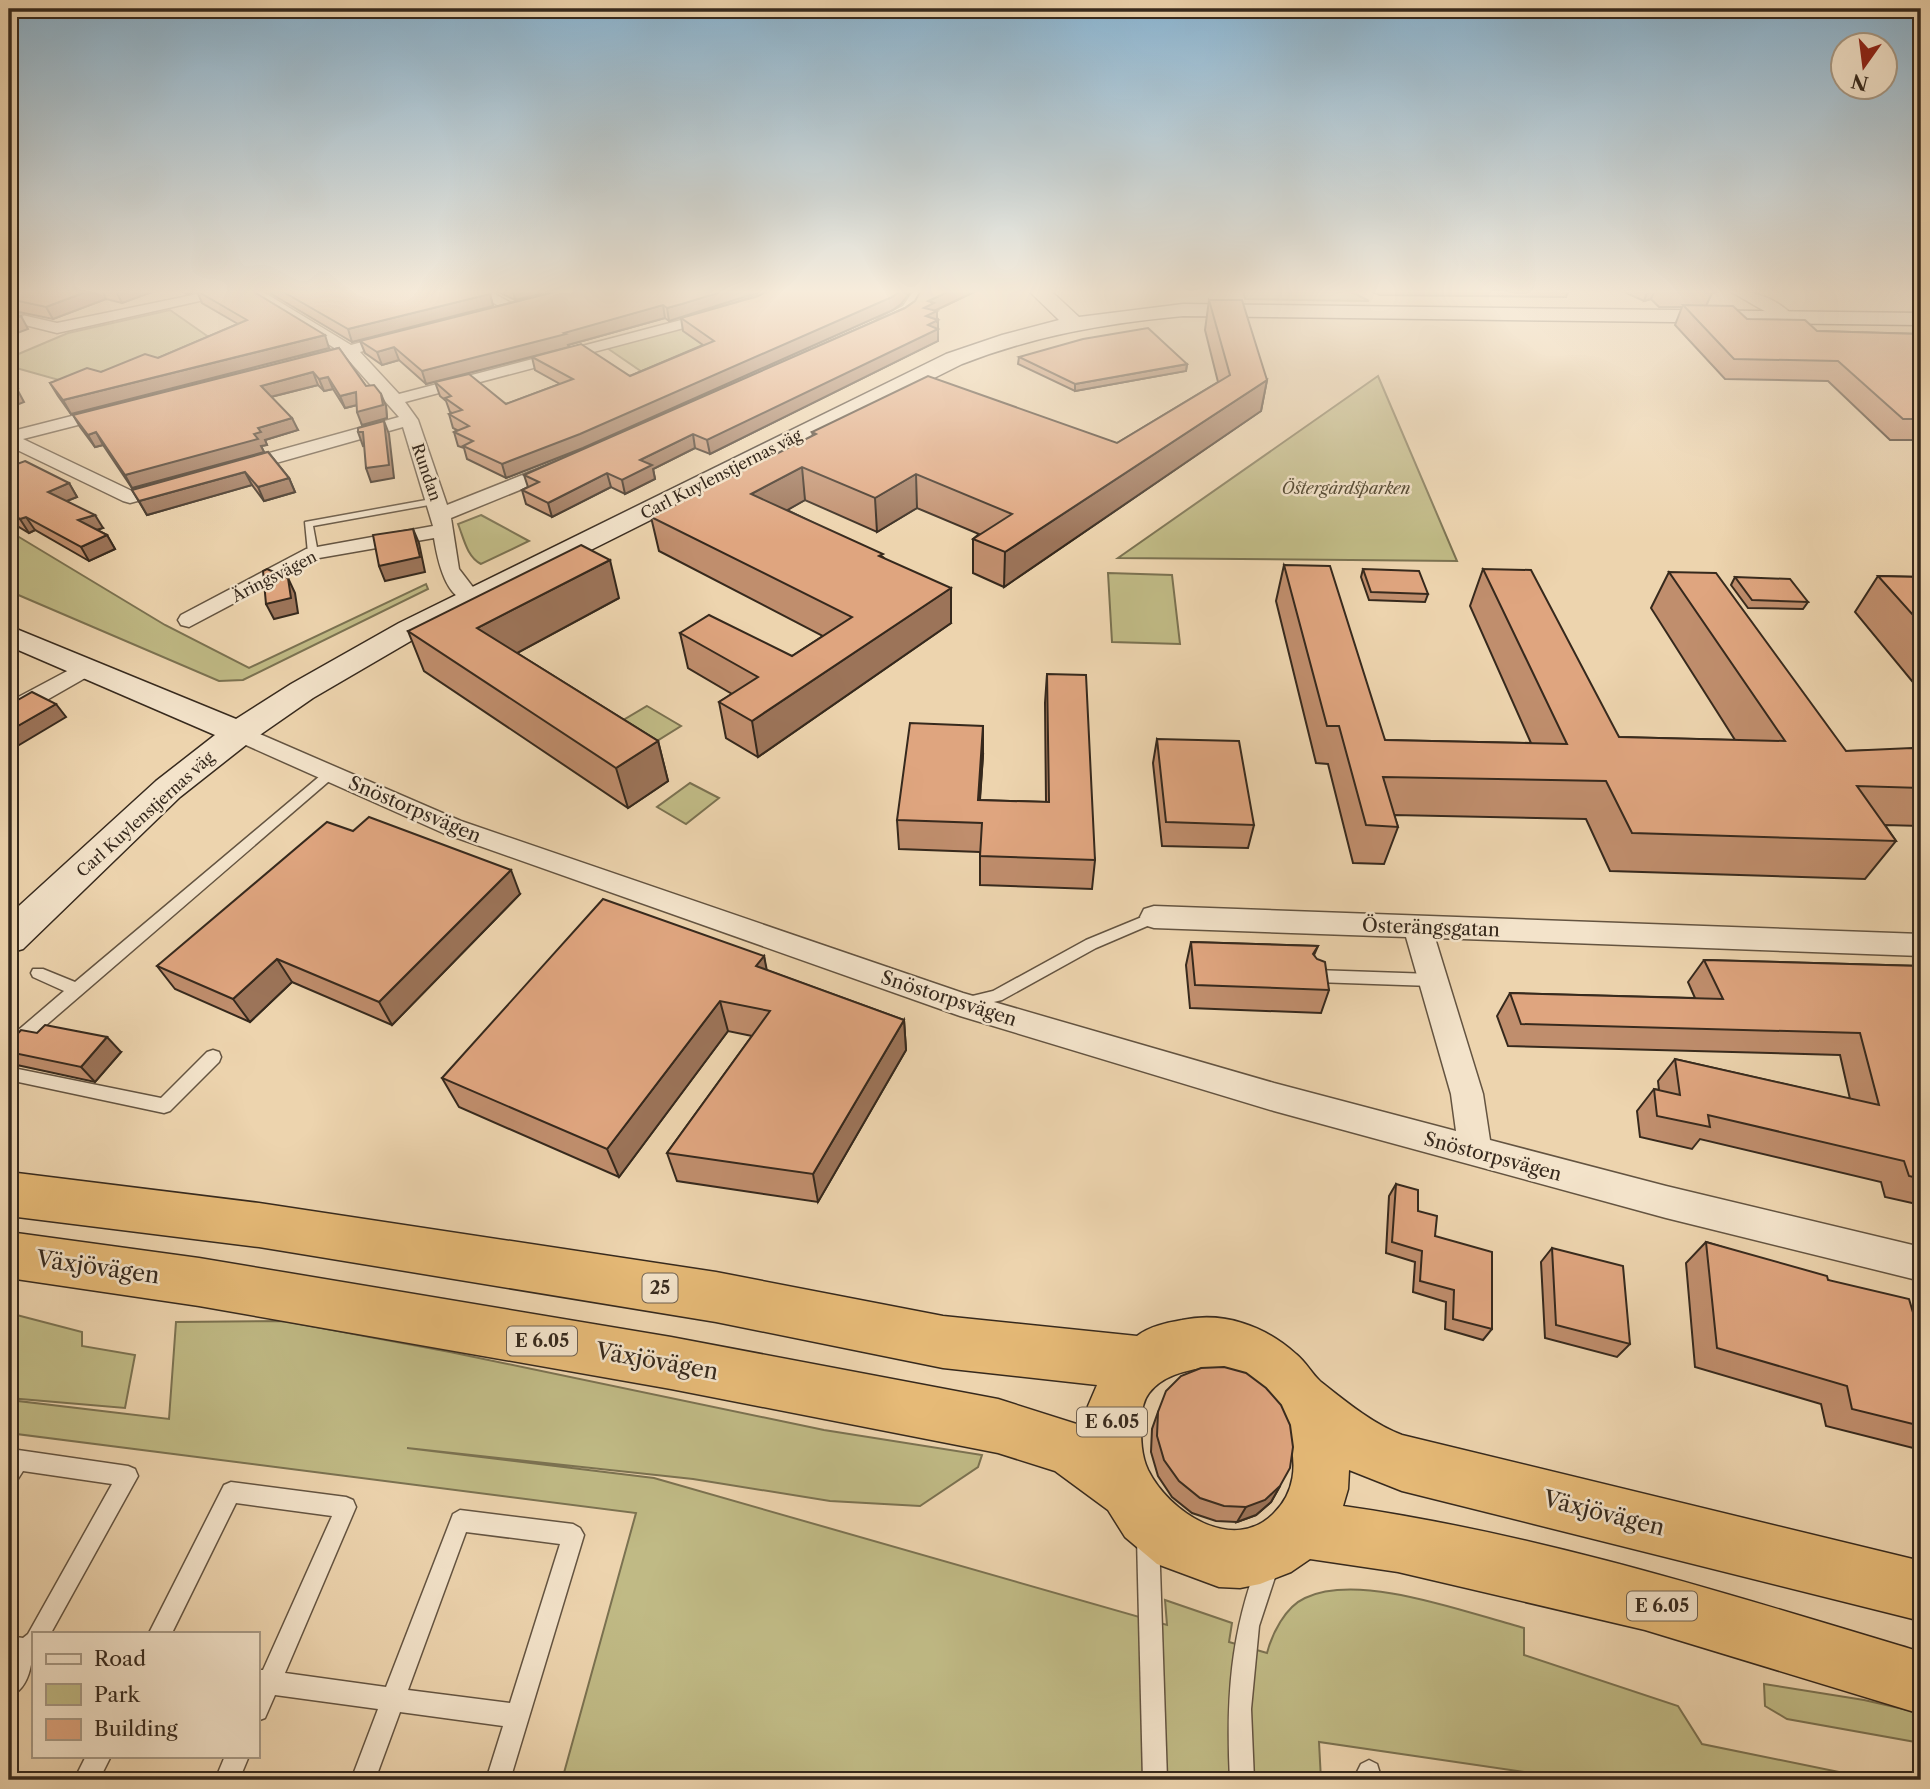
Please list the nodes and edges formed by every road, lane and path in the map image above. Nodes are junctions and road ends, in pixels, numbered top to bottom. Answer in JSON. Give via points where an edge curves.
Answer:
{"nodes":[{"id":1,"x":371,"y":373,"type":"edge"},
{"id":2,"x":495,"y":373,"type":"edge"},
{"id":3,"x":925,"y":373,"type":"edge"},
{"id":4,"x":395,"y":400,"type":"junction"},
{"id":5,"x":134,"y":405,"type":"edge"},
{"id":6,"x":410,"y":420,"type":"junction"},
{"id":7,"x":9,"y":438,"type":"edge"},
{"id":8,"x":578,"y":460,"type":"edge"},
{"id":9,"x":223,"y":472,"type":"edge"},
{"id":10,"x":183,"y":482,"type":"edge"},
{"id":11,"x":441,"y":515,"type":"junction"},
{"id":12,"x":313,"y":554,"type":"junction"},
{"id":13,"x":474,"y":597,"type":"junction"},
{"id":14,"x":189,"y":620,"type":"dead end"},
{"id":15,"x":9,"y":635,"type":"edge"},
{"id":16,"x":86,"y":668,"type":"junction"},
{"id":17,"x":9,"y":712,"type":"edge"},
{"id":18,"x":239,"y":733,"type":"junction"},
{"id":19,"x":331,"y":773,"type":"junction"},
{"id":20,"x":1154,"y":917,"type":"joint"},
{"id":21,"x":1417,"y":927,"type":"junction"},
{"id":22,"x":9,"y":938,"type":"edge"},
{"id":23,"x":1921,"y":945,"type":"edge"},
{"id":24,"x":38,"y":973,"type":"dead end"},
{"id":25,"x":1315,"y":976,"type":"edge"},
{"id":26,"x":1432,"y":980,"type":"junction"},
{"id":27,"x":77,"y":990,"type":"junction"},
{"id":28,"x":960,"y":1004,"type":"junction"},
{"id":29,"x":9,"y":1047,"type":"edge"},
{"id":30,"x":214,"y":1057,"type":"dead end"},
{"id":31,"x":9,"y":1070,"type":"edge"},
{"id":32,"x":1475,"y":1151,"type":"junction"},
{"id":33,"x":9,"y":1194,"type":"edge"},
{"id":34,"x":9,"y":1255,"type":"edge"},
{"id":35,"x":1921,"y":1264,"type":"edge"},
{"id":36,"x":1142,"y":1363,"type":"junction"},
{"id":37,"x":1302,"y":1401,"type":"junction"},
{"id":38,"x":9,"y":1475,"type":"edge"},
{"id":39,"x":1136,"y":1505,"type":"junction"},
{"id":40,"x":1286,"y":1540,"type":"junction"},
{"id":41,"x":1921,"y":1591,"type":"edge"},
{"id":42,"x":37,"y":1632,"type":"edge"},
{"id":43,"x":161,"y":1632,"type":"edge"},
{"id":44,"x":29,"y":1645,"type":"edge"},
{"id":45,"x":263,"y":1682,"type":"edge"},
{"id":46,"x":1921,"y":1683,"type":"edge"},
{"id":47,"x":9,"y":1686,"type":"edge"},
{"id":48,"x":394,"y":1699,"type":"junction"},
{"id":49,"x":259,"y":1701,"type":"edge"},
{"id":50,"x":517,"y":1716,"type":"junction"},
{"id":51,"x":98,"y":1758,"type":"edge"},
{"id":52,"x":236,"y":1758,"type":"edge"},
{"id":53,"x":86,"y":1780,"type":"edge"},
{"id":54,"x":227,"y":1780,"type":"edge"},
{"id":55,"x":363,"y":1780,"type":"edge"},
{"id":56,"x":498,"y":1780,"type":"edge"},
{"id":57,"x":1155,"y":1780,"type":"edge"},
{"id":58,"x":1242,"y":1780,"type":"edge"}],
"edges":[{"from":1,"to":4,"type":"street","name":"Rundan"},
{"from":2,"to":4,"type":"street"},
{"from":3,"to":13,"type":"street","name":"Carl Kuylenstjernas väg"},
{"from":4,"to":6,"type":"street","name":"Rundan"},
{"from":5,"to":7,"type":"street"},
{"from":6,"to":9,"type":"street"},
{"from":6,"to":11,"type":"street","name":"Rundan"},
{"from":7,"to":10,"type":"street","via":[[130,497]]},
{"from":8,"to":11,"type":"street","name":"Äringsvägen"},
{"from":11,"to":12,"type":"street","name":"Äringsvägen"},
{"from":11,"to":12,"type":"lane","via":[[308,524]]},
{"from":11,"to":13,"type":"street","name":"Rundan","via":[[449,569]]},
{"from":12,"to":14,"type":"street","name":"Äringsvägen"},
{"from":13,"to":18,"type":"street","name":"Carl Kuylenstjernas väg","via":[[358,658]]},
{"from":15,"to":16,"type":"street","name":"Snöstorpsvägen"},
{"from":16,"to":17,"type":"street"},
{"from":16,"to":18,"type":"street","name":"Snöstorpsvägen"},
{"from":18,"to":19,"type":"street","name":"Snöstorpsvägen"},
{"from":18,"to":22,"type":"street","name":"Carl Kuylenstjernas väg","via":[[168,789]]},
{"from":19,"to":27,"type":"lane"},
{"from":19,"to":28,"type":"street","name":"Snöstorpsvägen","via":[[452,827]]},
{"from":20,"to":21,"type":"street","name":"Österängsgatan"},
{"from":20,"to":28,"type":"lane","name":"Österängsgatan","via":[[1091,944],[997,996]]},
{"from":21,"to":23,"type":"street","name":"Österängsgatan"},
{"from":21,"to":26,"type":"street"},
{"from":24,"to":27,"type":"lane"},
{"from":25,"to":26,"type":"lane"},
{"from":26,"to":32,"type":"street","via":[[1467,1094]]},
{"from":27,"to":29,"type":"lane"},
{"from":28,"to":32,"type":"street","name":"Snöstorpsvägen"},
{"from":30,"to":31,"type":"lane","via":[[164,1106]]},
{"from":32,"to":35,"type":"street","name":"Snöstorpsvägen"},
{"from":33,"to":36,"type":"highway","number":"25","via":[[260,1225],[716,1297],[943,1342]]},
{"from":34,"to":39,"type":"highway","name":"Växjövägen","number":"E 6.05","via":[[199,1282],[671,1363],[998,1426],[1070,1448]]},
{"from":36,"to":37,"type":"highway","name":"Växjövägen","number":"E 6.05","via":[[1188,1342],[1224,1343],[1268,1364]]},
{"from":36,"to":39,"type":"highway","name":"Växjövägen","number":"E 6.05","via":[[1123,1388],[1113,1419],[1113,1453]]},
{"from":37,"to":40,"type":"highway","name":"Växjövägen","number":"E 6.05","via":[[1318,1438],[1321,1477],[1310,1513]]},
{"from":37,"to":41,"type":"highway","name":"Växjövägen","number":"E 6.05","via":[[1368,1450],[1402,1463]]},
{"from":38,"to":42,"type":"lane","via":[[18,1460],[128,1476]]},
{"from":39,"to":40,"type":"highway","name":"Växjövägen","number":"E 6.05","via":[[1187,1550],[1208,1557],[1231,1560]]},
{"from":39,"to":57,"type":"lane"},
{"from":40,"to":46,"type":"highway","name":"Växjövägen","number":"E 6.05","via":[[1398,1543],[1645,1601]]},
{"from":40,"to":58,"type":"lane","via":[[1248,1626],[1239,1709]]},
{"from":43,"to":45,"type":"lane","via":[[231,1492],[346,1507]]},
{"from":44,"to":47,"type":"lane"},
{"from":45,"to":48,"type":"lane"},
{"from":45,"to":49,"type":"lane"},
{"from":48,"to":50,"type":"lane"},
{"from":48,"to":50,"type":"lane","via":[[460,1521],[573,1535]]},
{"from":48,"to":55,"type":"lane"},
{"from":50,"to":56,"type":"lane"},
{"from":51,"to":53,"type":"lane"},
{"from":52,"to":54,"type":"lane"}]}
